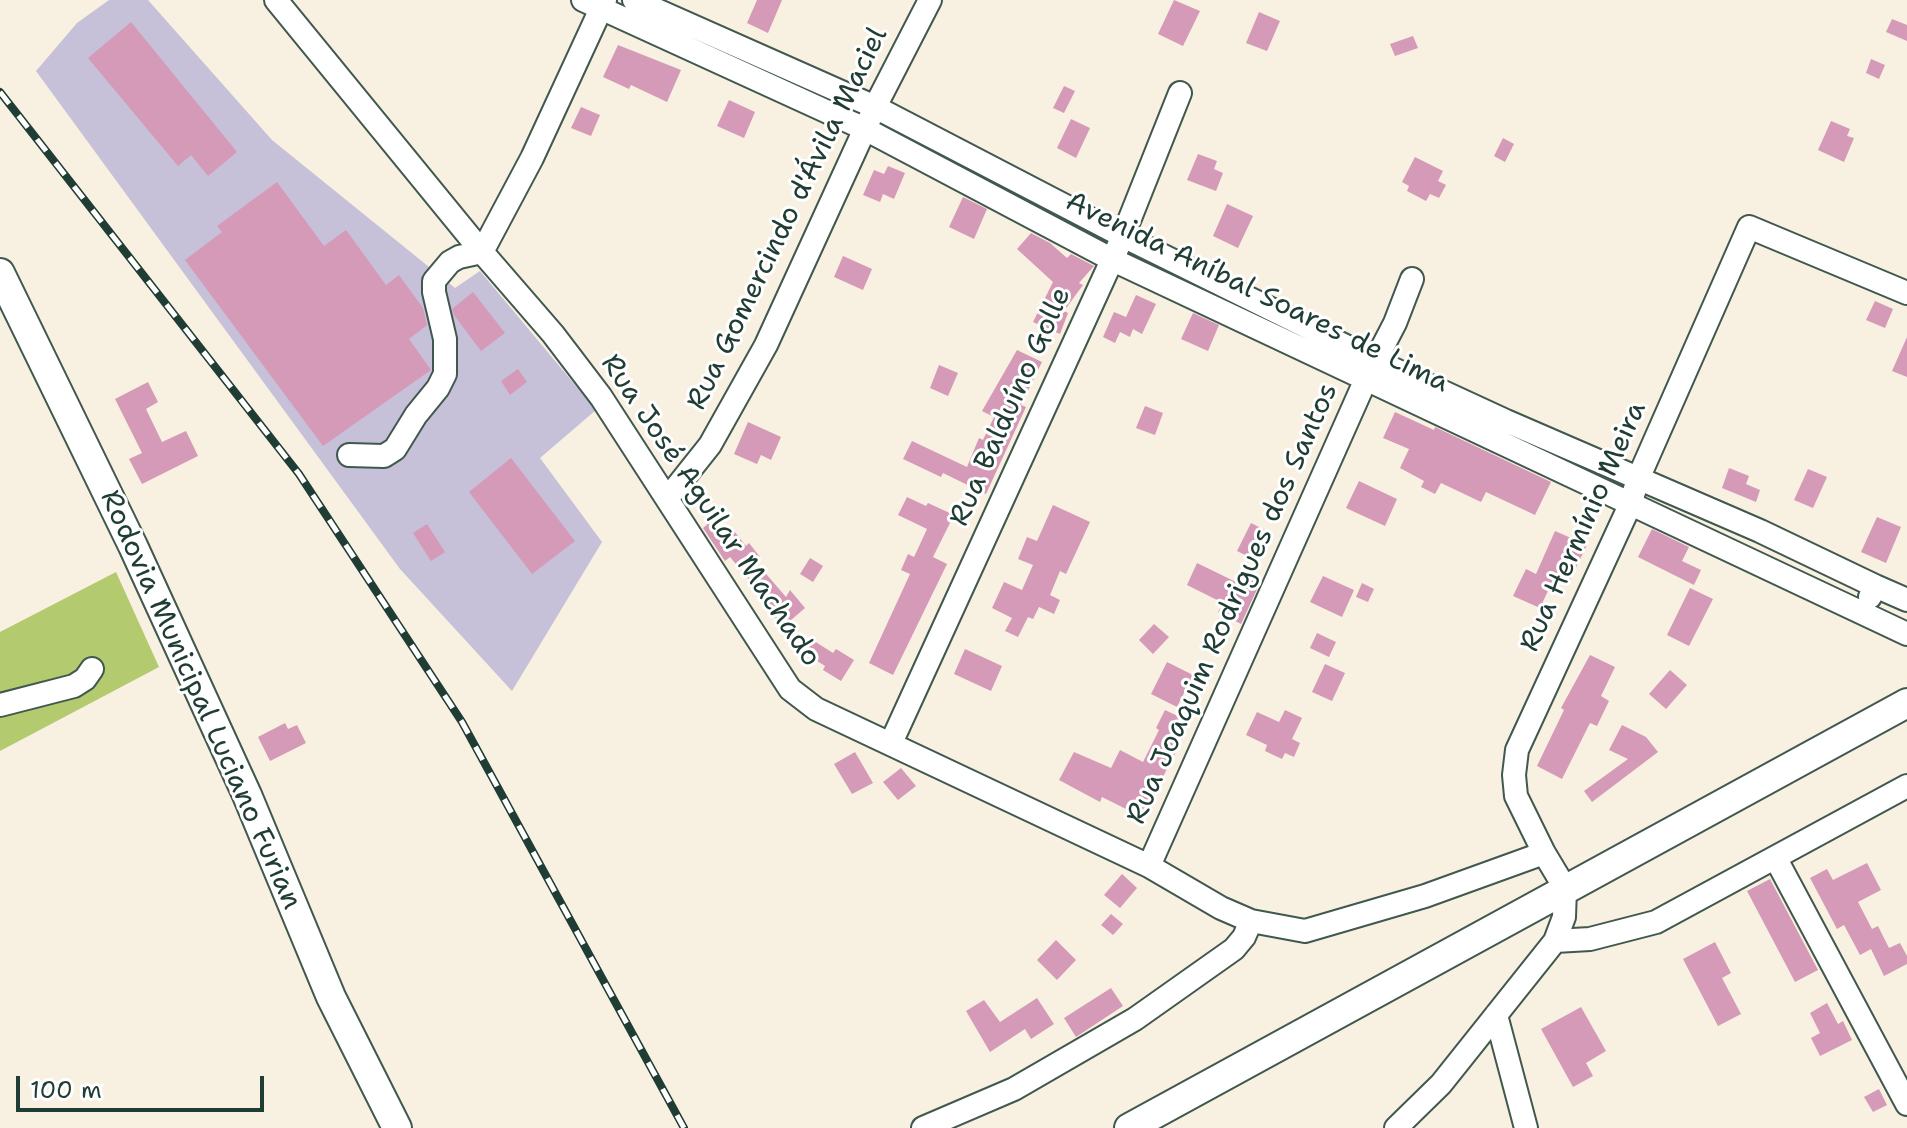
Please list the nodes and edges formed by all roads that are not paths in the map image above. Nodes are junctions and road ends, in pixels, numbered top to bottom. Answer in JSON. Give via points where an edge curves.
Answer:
{"nodes":[{"id":1,"x":276,"y":0,"type":"edge"},
{"id":2,"x":634,"y":0,"type":"edge"},
{"id":3,"x":930,"y":0,"type":"edge"},
{"id":4,"x":596,"y":3,"type":"edge"},
{"id":5,"x":1180,"y":93,"type":"dead end"},
{"id":6,"x":875,"y":107,"type":"junction"},
{"id":7,"x":865,"y":129,"type":"junction"},
{"id":8,"x":1123,"y":236,"type":"junction"},
{"id":9,"x":482,"y":252,"type":"junction"},
{"id":10,"x":1111,"y":259,"type":"junction"},
{"id":11,"x":0,"y":273,"type":"edge"},
{"id":12,"x":1412,"y":279,"type":"dead end"},
{"id":13,"x":1907,"y":293,"type":"edge"},
{"id":14,"x":1371,"y":370,"type":"junction"},
{"id":15,"x":349,"y":455,"type":"dead end"},
{"id":16,"x":1638,"y":479,"type":"junction"},
{"id":17,"x":667,"y":499,"type":"junction"},
{"id":18,"x":1630,"y":505,"type":"junction"},
{"id":19,"x":1875,"y":586,"type":"junction"},
{"id":20,"x":1907,"y":600,"type":"edge"},
{"id":21,"x":1863,"y":613,"type":"junction"},
{"id":22,"x":1907,"y":634,"type":"edge"},
{"id":23,"x":92,"y":669,"type":"dead end"},
{"id":24,"x":1907,"y":703,"type":"edge"},
{"id":25,"x":0,"y":705,"type":"edge"},
{"id":26,"x":891,"y":743,"type":"junction"},
{"id":27,"x":1907,"y":786,"type":"edge"},
{"id":28,"x":1544,"y":853,"type":"junction"},
{"id":29,"x":1776,"y":859,"type":"junction"},
{"id":30,"x":1149,"y":866,"type":"junction"},
{"id":31,"x":1565,"y":888,"type":"junction"},
{"id":32,"x":1251,"y":921,"type":"junction"},
{"id":33,"x":1555,"y":941,"type":"junction"},
{"id":34,"x":1496,"y":1015,"type":"junction"},
{"id":35,"x":1907,"y":1104,"type":"edge"},
{"id":36,"x":387,"y":1124,"type":"edge"},
{"id":37,"x":923,"y":1128,"type":"edge"},
{"id":38,"x":1129,"y":1128,"type":"edge"},
{"id":39,"x":1396,"y":1128,"type":"edge"},
{"id":40,"x":1526,"y":1128,"type":"edge"}],
"edges":[{"from":1,"to":9,"type":"street","name":"Rua José Aguilar Machado"},
{"from":2,"to":6,"type":"street","name":"Avenida Aníbal Soares de Lima"},
{"from":3,"to":6,"type":"street","name":"Rua Gomercindo d'Ávila Maciel"},
{"from":4,"to":7,"type":"street","name":"Avenida Aníbal Soares de Lima"},
{"from":4,"to":9,"type":"street","via":[[532,158]]},
{"from":5,"to":8,"type":"street","name":"Rua Balduíno Golle"},
{"from":6,"to":7,"type":"street","name":"Rua Gomercindo d'Ávila Maciel"},
{"from":6,"to":8,"type":"street","name":"Avenida Aníbal Soares de Lima"},
{"from":7,"to":10,"type":"street","name":"Avenida Aníbal Soares de Lima"},
{"from":7,"to":17,"type":"street","name":"Rua Gomercindo d'Ávila Maciel","via":[[766,345],[710,445]]},
{"from":8,"to":10,"type":"street","name":"Rua Balduíno Golle"},
{"from":8,"to":14,"type":"street","name":"Avenida Aníbal Soares de Lima"},
{"from":9,"to":15,"type":"street","via":[[450,262],[434,281],[445,339],[445,374],[438,388],[395,449],[384,456]]},
{"from":9,"to":17,"type":"street","name":"Rua José Aguilar Machado","via":[[601,397]]},
{"from":10,"to":14,"type":"street","name":"Avenida Aníbal Soares de Lima"},
{"from":10,"to":26,"type":"street","name":"Rua Balduíno Golle"},
{"from":11,"to":36,"type":"main road","name":"Rodovia Municipal Luciano Furian","via":[[247,795]]},
{"from":12,"to":14,"type":"street","name":"Rua Joaquim Rodrigues dos Santos"},
{"from":13,"to":16,"type":"street","name":"Rua Hermínio Meira","via":[[1749,227]]},
{"from":14,"to":16,"type":"street","name":"Avenida Aníbal Soares de Lima"},
{"from":14,"to":18,"type":"street","name":"Avenida Aníbal Soares de Lima"},
{"from":14,"to":30,"type":"street","name":"Rua Joaquim Rodrigues dos Santos"},
{"from":16,"to":18,"type":"street","name":"Rua Hermínio Meira"},
{"from":16,"to":19,"type":"street","name":"Avenida Aníbal Soares de Lima"},
{"from":17,"to":26,"type":"street","name":"Rua José Aguilar Machado","via":[[790,689],[816,709]]},
{"from":18,"to":21,"type":"street","name":"Avenida Aníbal Soares de Lima"},
{"from":18,"to":28,"type":"street","name":"Rua Hermínio Meira","via":[[1517,750],[1516,796]]},
{"from":19,"to":20,"type":"street","name":"Avenida Aníbal Soares de Lima"},
{"from":19,"to":21,"type":"street"},
{"from":21,"to":22,"type":"street","name":"Avenida Aníbal Soares de Lima"},
{"from":23,"to":25,"type":"street","via":[[74,686]]},
{"from":24,"to":31,"type":"main road"},
{"from":26,"to":30,"type":"street","name":"Rua José Aguilar Machado"},
{"from":27,"to":29,"type":"street"},
{"from":28,"to":31,"type":"street","name":"Rua Hermínio Meira"},
{"from":28,"to":32,"type":"street","name":"Rua José Aguilar Machado","via":[[1305,931]]},
{"from":29,"to":33,"type":"street","via":[[1656,922],[1590,939]]},
{"from":29,"to":35,"type":"street"},
{"from":30,"to":32,"type":"street","name":"Rua José Aguilar Machado"},
{"from":31,"to":33,"type":"street","via":[[1564,917]]},
{"from":31,"to":38,"type":"main road"},
{"from":32,"to":37,"type":"street","via":[[1234,949],[1135,1019],[1014,1089]]},
{"from":33,"to":34,"type":"street"},
{"from":34,"to":39,"type":"street","via":[[1441,1084]]},
{"from":34,"to":40,"type":"street"}]}
